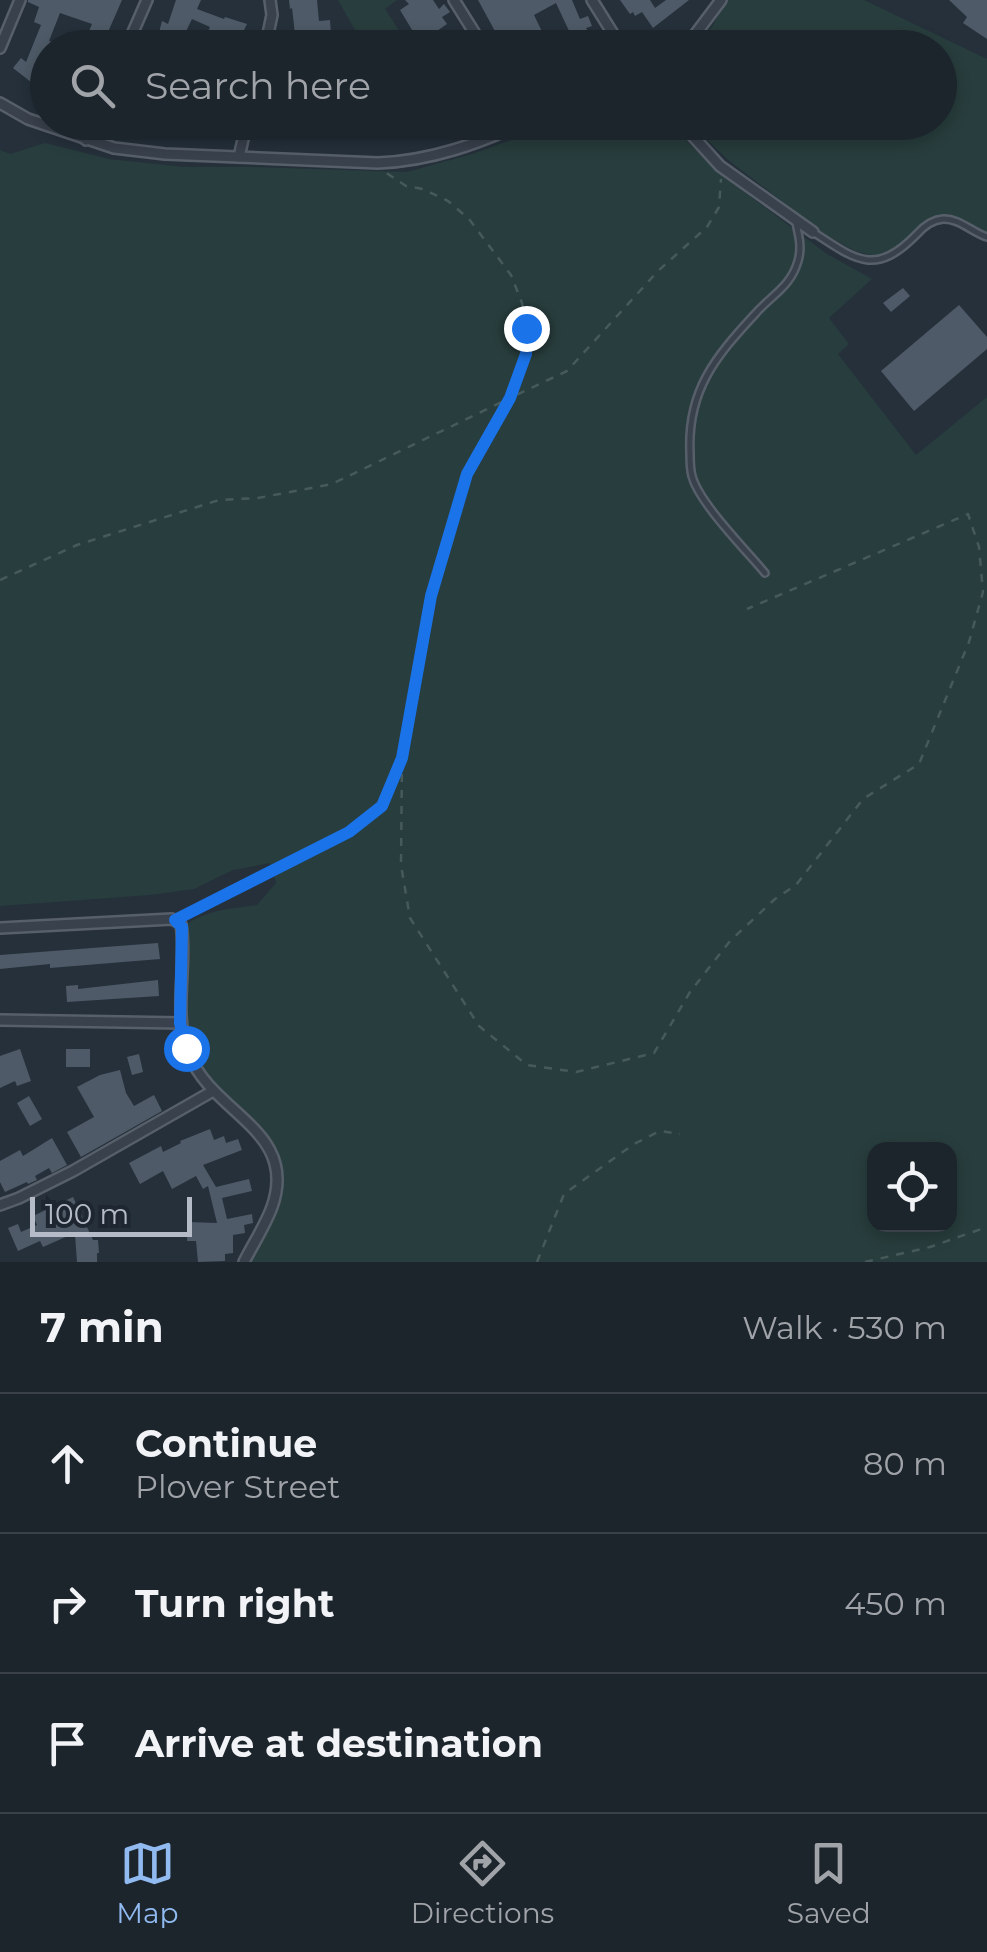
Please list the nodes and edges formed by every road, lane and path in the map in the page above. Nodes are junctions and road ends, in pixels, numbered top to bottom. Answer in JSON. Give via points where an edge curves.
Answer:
{"nodes":[{"id":1,"x":20,"y":0,"type":"edge"},
{"id":2,"x":147,"y":0,"type":"edge"},
{"id":3,"x":270,"y":0,"type":"edge"},
{"id":4,"x":454,"y":0,"type":"edge"},
{"id":5,"x":592,"y":0,"type":"edge"},
{"id":6,"x":721,"y":0,"type":"edge"},
{"id":7,"x":134,"y":30,"type":"edge"},
{"id":8,"x":269,"y":30,"type":"edge"},
{"id":9,"x":473,"y":30,"type":"edge"},
{"id":10,"x":611,"y":30,"type":"edge"},
{"id":11,"x":698,"y":30,"type":"edge"},
{"id":12,"x":0,"y":48,"type":"edge"},
{"id":13,"x":0,"y":103,"type":"edge"},
{"id":14,"x":30,"y":120,"type":"edge"},
{"id":15,"x":86,"y":140,"type":"edge"},
{"id":16,"x":243,"y":140,"type":"edge"},
{"id":17,"x":484,"y":140,"type":"edge"},
{"id":18,"x":696,"y":140,"type":"edge"},
{"id":19,"x":239,"y":157,"type":"junction"},
{"id":20,"x":378,"y":162,"type":"junction"},
{"id":21,"x":720,"y":166,"type":"junction"},
{"id":22,"x":795,"y":220,"type":"junction"},
{"id":23,"x":812,"y":232,"type":"joint"},
{"id":24,"x":987,"y":238,"type":"edge"},
{"id":25,"x":510,"y":398,"type":"junction"},
{"id":26,"x":765,"y":573,"type":"dead end"},
{"id":27,"x":0,"y":580,"type":"edge"},
{"id":28,"x":748,"y":609,"type":"dead end"},
{"id":29,"x":402,"y":758,"type":"junction"},
{"id":30,"x":177,"y":920,"type":"junction"},
{"id":31,"x":0,"y":928,"type":"edge"},
{"id":32,"x":0,"y":1020,"type":"edge"},
{"id":33,"x":180,"y":1023,"type":"junction"},
{"id":34,"x":213,"y":1091,"type":"junction"},
{"id":35,"x":680,"y":1134,"type":"dead end"},
{"id":36,"x":0,"y":1204,"type":"edge"},
{"id":37,"x":987,"y":1228,"type":"edge"},
{"id":38,"x":244,"y":1262,"type":"edge"},
{"id":39,"x":538,"y":1262,"type":"edge"},
{"id":40,"x":865,"y":1262,"type":"edge"}],
"edges":[{"from":1,"to":12,"type":"street"},
{"from":2,"to":7,"type":"street"},
{"from":3,"to":8,"type":"street"},
{"from":4,"to":9,"type":"street"},
{"from":5,"to":10,"type":"street"},
{"from":6,"to":11,"type":"street"},
{"from":13,"to":14,"type":"street"},
{"from":15,"to":19,"type":"street","via":[[142,152]]},
{"from":16,"to":19,"type":"street"},
{"from":17,"to":20,"type":"street","via":[[408,162]]},
{"from":18,"to":21,"type":"street"},
{"from":19,"to":20,"type":"street"},
{"from":20,"to":25,"type":"path","via":[[406,186],[448,201],[511,275],[522,304],[526,354]]},
{"from":21,"to":22,"type":"street"},
{"from":21,"to":25,"type":"path","via":[[719,207],[707,228],[567,371]]},
{"from":22,"to":23,"type":"street"},
{"from":22,"to":26,"type":"lane","via":[[798,263],[782,291],[710,370],[688,428],[691,475],[702,497]]},
{"from":23,"to":24,"type":"lane","via":[[850,256],[874,260],[898,253],[940,219]]},
{"from":25,"to":27,"type":"path","via":[[332,484],[218,500],[77,544]]},
{"from":25,"to":29,"type":"path","via":[[467,474],[431,596]]},
{"from":28,"to":29,"type":"path","via":[[968,514],[983,592],[919,764],[863,800],[796,885],[730,941],[654,1053],[576,1072],[527,1065],[478,1026],[410,918],[401,865]]},
{"from":29,"to":30,"type":"path","via":[[382,806],[349,832]]},
{"from":30,"to":31,"type":"street"},
{"from":30,"to":33,"type":"street"},
{"from":32,"to":33,"type":"street"},
{"from":33,"to":34,"type":"street","via":[[190,1058]]},
{"from":34,"to":36,"type":"street","via":[[73,1171]]},
{"from":34,"to":38,"type":"street","via":[[268,1143],[277,1171],[271,1209]]},
{"from":35,"to":39,"type":"path","via":[[660,1131],[634,1144],[564,1194]]},
{"from":37,"to":40,"type":"path"}]}
